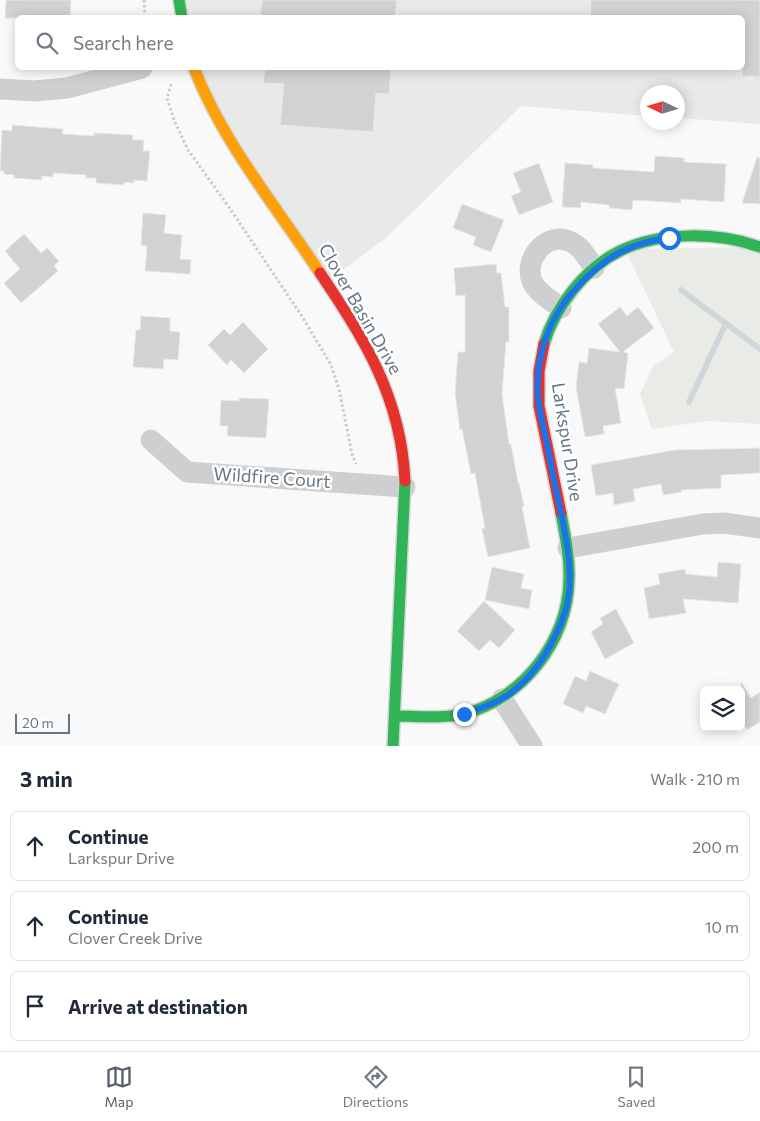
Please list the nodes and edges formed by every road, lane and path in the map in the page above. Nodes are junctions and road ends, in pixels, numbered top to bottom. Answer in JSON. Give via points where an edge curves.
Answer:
{"nodes":[{"id":1,"x":144,"y":0,"type":"edge"},
{"id":2,"x":179,"y":0,"type":"edge"},
{"id":3,"x":146,"y":15,"type":"edge"},
{"id":4,"x":182,"y":15,"type":"edge"},
{"id":5,"x":134,"y":70,"type":"edge"},
{"id":6,"x":195,"y":70,"type":"edge"},
{"id":7,"x":170,"y":84,"type":"dead end"},
{"id":8,"x":0,"y":89,"type":"edge"},
{"id":9,"x":760,"y":247,"type":"edge"},
{"id":10,"x":594,"y":268,"type":"junction"},
{"id":11,"x":560,"y":308,"type":"junction"},
{"id":12,"x":151,"y":440,"type":"dead end"},
{"id":13,"x":368,"y":484,"type":"junction"},
{"id":14,"x":405,"y":487,"type":"junction"},
{"id":15,"x":760,"y":528,"type":"edge"},
{"id":16,"x":568,"y":548,"type":"junction"},
{"id":17,"x":502,"y":699,"type":"junction"},
{"id":18,"x":395,"y":716,"type":"junction"},
{"id":19,"x":393,"y":746,"type":"edge"},
{"id":20,"x":532,"y":746,"type":"edge"}],
"edges":[{"from":1,"to":3,"type":"path"},
{"from":2,"to":4,"type":"street"},
{"from":5,"to":8,"type":"street","via":[[61,89]]},
{"from":6,"to":14,"type":"street","name":"Clover Basin Drive","via":[[230,143],[326,280],[374,361],[397,421]]},
{"from":7,"to":13,"type":"path","via":[[167,98],[188,150],[231,210],[331,365],[353,458]]},
{"from":9,"to":10,"type":"street","name":"Larkspur Drive","via":[[719,238],[662,239],[625,249]]},
{"from":10,"to":11,"type":"street","name":"Larkspur Drive"},
{"from":10,"to":11,"type":"street","via":[[579,248],[568,240],[543,244],[532,263],[530,274],[542,293]]},
{"from":11,"to":16,"type":"street","name":"Larkspur Drive","via":[[543,345],[538,388]]},
{"from":12,"to":13,"type":"street","name":"Wildfire Court","via":[[186,472]]},
{"from":13,"to":14,"type":"street","name":"Wildfire Court"},
{"from":14,"to":18,"type":"street","name":"Clover Basin Drive"},
{"from":15,"to":16,"type":"street","via":[[703,524]]},
{"from":16,"to":17,"type":"street","name":"Larkspur Drive","via":[[569,592],[558,631],[532,673]]},
{"from":17,"to":18,"type":"street","name":"Larkspur Drive","via":[[464,714]]},
{"from":17,"to":20,"type":"street"},
{"from":18,"to":19,"type":"street","name":"Clover Basin Drive"}]}
